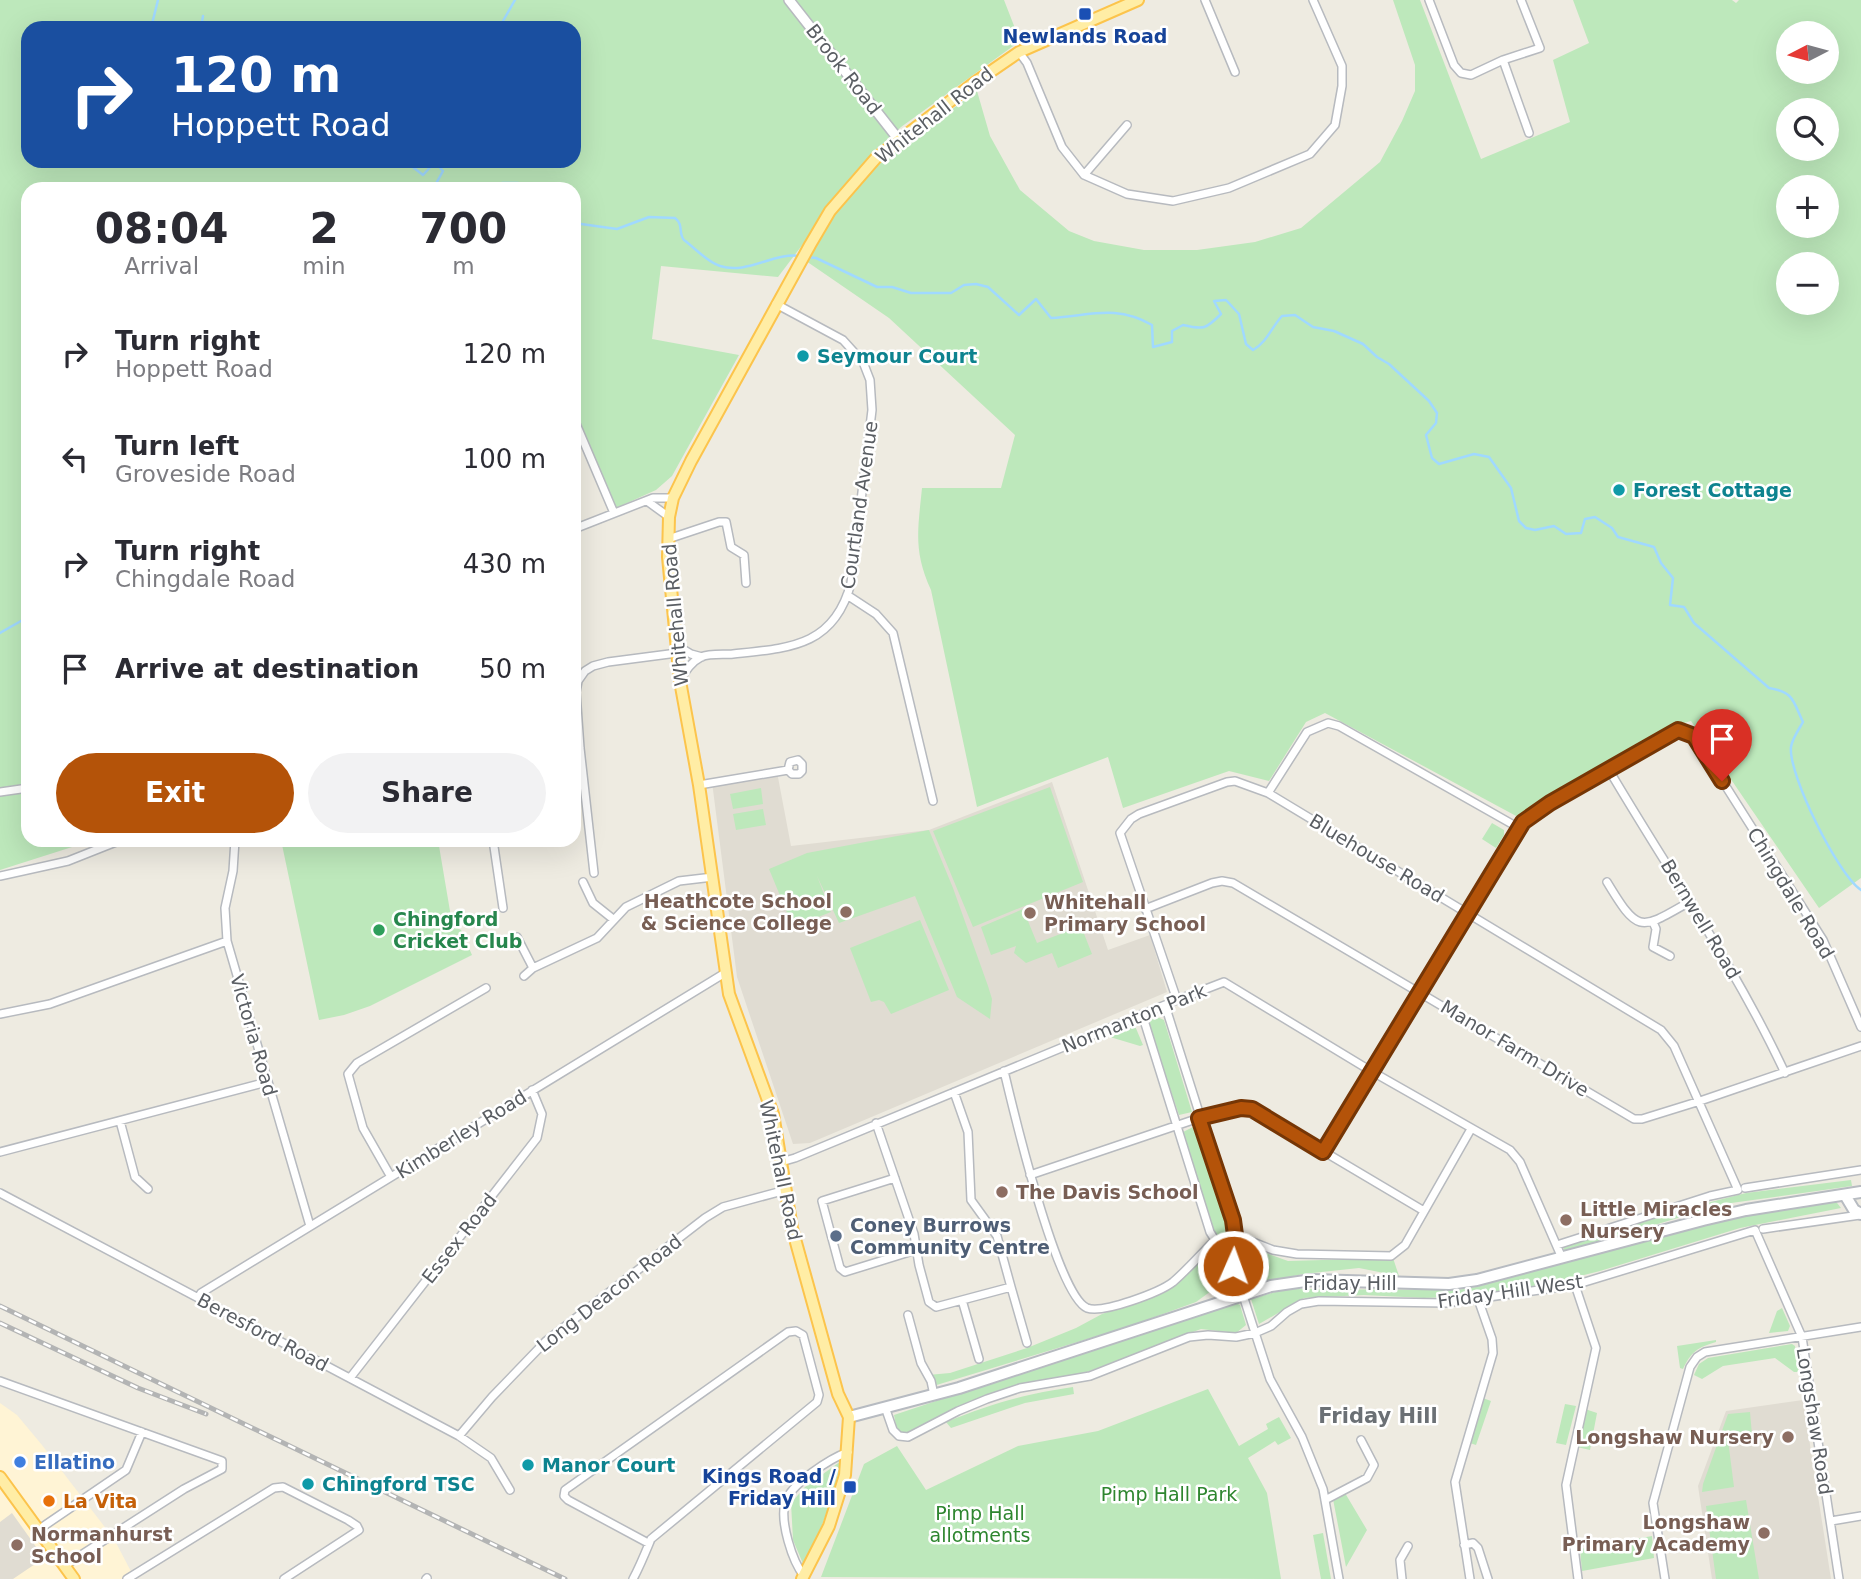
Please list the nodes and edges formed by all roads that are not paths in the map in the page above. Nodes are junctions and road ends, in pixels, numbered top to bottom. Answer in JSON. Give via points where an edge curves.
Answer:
{"nodes":[{"id":1,"x":789,"y":0,"type":"edge"},
{"id":2,"x":1138,"y":0,"type":"edge"},
{"id":3,"x":1205,"y":0,"type":"edge"},
{"id":4,"x":1313,"y":0,"type":"edge"},
{"id":5,"x":1429,"y":0,"type":"edge"},
{"id":6,"x":1521,"y":0,"type":"edge"},
{"id":7,"x":1019,"y":52,"type":"junction"},
{"id":8,"x":1503,"y":60,"type":"junction"},
{"id":9,"x":1235,"y":72,"type":"dead end"},
{"id":10,"x":1127,"y":125,"type":"dead end"},
{"id":11,"x":1529,"y":133,"type":"dead end"},
{"id":12,"x":899,"y":140,"type":"junction"},
{"id":13,"x":1084,"y":175,"type":"junction"},
{"id":14,"x":776,"y":304,"type":"junction"},
{"id":15,"x":581,"y":435,"type":"edge"},
{"id":16,"x":673,"y":498,"type":"junction"},
{"id":17,"x":647,"y":501,"type":"junction"},
{"id":18,"x":614,"y":513,"type":"junction"},
{"id":19,"x":669,"y":517,"type":"junction"},
{"id":20,"x":581,"y":526,"type":"edge"},
{"id":21,"x":668,"y":539,"type":"junction"},
{"id":22,"x":746,"y":583,"type":"dead end"},
{"id":23,"x":847,"y":595,"type":"junction"},
{"id":24,"x":676,"y":649,"type":"junction"},
{"id":25,"x":702,"y":657,"type":"junction"},
{"id":26,"x":581,"y":677,"type":"edge"},
{"id":27,"x":680,"y":681,"type":"junction"},
{"id":28,"x":788,"y":770,"type":"dead end"},
{"id":29,"x":1609,"y":770,"type":"junction"},
{"id":30,"x":581,"y":778,"type":"edge"},
{"id":31,"x":699,"y":785,"type":"junction"},
{"id":32,"x":21,"y":789,"type":"edge"},
{"id":33,"x":0,"y":792,"type":"edge"},
{"id":34,"x":1268,"y":793,"type":"junction"},
{"id":35,"x":933,"y":801,"type":"dead end"},
{"id":36,"x":1519,"y":828,"type":"junction"},
{"id":37,"x":103,"y":847,"type":"edge"},
{"id":38,"x":235,"y":847,"type":"edge"},
{"id":39,"x":495,"y":847,"type":"edge"},
{"id":40,"x":594,"y":873,"type":"dead end"},
{"id":41,"x":0,"y":876,"type":"edge"},
{"id":42,"x":713,"y":877,"type":"junction"},
{"id":43,"x":583,"y":882,"type":"dead end"},
{"id":44,"x":1607,"y":882,"type":"dead end"},
{"id":45,"x":1691,"y":901,"type":"junction"},
{"id":46,"x":503,"y":908,"type":"dead end"},
{"id":47,"x":1145,"y":909,"type":"junction"},
{"id":48,"x":1467,"y":912,"type":"junction"},
{"id":49,"x":614,"y":919,"type":"junction"},
{"id":50,"x":1653,"y":922,"type":"junction"},
{"id":51,"x":517,"y":937,"type":"dead end"},
{"id":52,"x":227,"y":941,"type":"junction"},
{"id":53,"x":1670,"y":956,"type":"dead end"},
{"id":54,"x":533,"y":968,"type":"junction"},
{"id":55,"x":725,"y":973,"type":"junction"},
{"id":56,"x":524,"y":976,"type":"dead end"},
{"id":57,"x":485,"y":988,"type":"dead end"},
{"id":58,"x":1419,"y":992,"type":"junction"},
{"id":59,"x":1177,"y":1000,"type":"junction"},
{"id":60,"x":1165,"y":1005,"type":"junction"},
{"id":61,"x":0,"y":1014,"type":"edge"},
{"id":62,"x":1142,"y":1014,"type":"junction"},
{"id":63,"x":1861,"y":1027,"type":"edge"},
{"id":64,"x":1861,"y":1046,"type":"edge"},
{"id":65,"x":1004,"y":1071,"type":"junction"},
{"id":66,"x":1371,"y":1072,"type":"junction"},
{"id":67,"x":1785,"y":1073,"type":"junction"},
{"id":68,"x":267,"y":1082,"type":"junction"},
{"id":69,"x":532,"y":1090,"type":"junction"},
{"id":70,"x":954,"y":1092,"type":"junction"},
{"id":71,"x":1700,"y":1101,"type":"junction"},
{"id":72,"x":1199,"y":1118,"type":"junction"},
{"id":73,"x":120,"y":1121,"type":"junction"},
{"id":74,"x":876,"y":1124,"type":"junction"},
{"id":75,"x":1176,"y":1127,"type":"junction"},
{"id":76,"x":1471,"y":1129,"type":"junction"},
{"id":77,"x":0,"y":1152,"type":"edge"},
{"id":78,"x":1323,"y":1152,"type":"junction"},
{"id":79,"x":781,"y":1162,"type":"junction"},
{"id":80,"x":1861,"y":1170,"type":"edge"},
{"id":81,"x":1030,"y":1175,"type":"junction"},
{"id":82,"x":391,"y":1177,"type":"junction"},
{"id":83,"x":895,"y":1178,"type":"junction"},
{"id":84,"x":148,"y":1189,"type":"dead end"},
{"id":85,"x":1741,"y":1189,"type":"junction"},
{"id":86,"x":786,"y":1190,"type":"junction"},
{"id":87,"x":1861,"y":1192,"type":"edge"},
{"id":88,"x":0,"y":1193,"type":"edge"},
{"id":89,"x":1845,"y":1195,"type":"junction"},
{"id":90,"x":1424,"y":1212,"type":"junction"},
{"id":91,"x":1861,"y":1215,"type":"edge"},
{"id":92,"x":310,"y":1226,"type":"junction"},
{"id":93,"x":1759,"y":1229,"type":"junction"},
{"id":94,"x":1235,"y":1235,"type":"junction"},
{"id":95,"x":1215,"y":1240,"type":"junction"},
{"id":96,"x":1557,"y":1245,"type":"junction"},
{"id":97,"x":1227,"y":1246,"type":"junction"},
{"id":98,"x":916,"y":1250,"type":"junction"},
{"id":99,"x":1562,"y":1258,"type":"junction"},
{"id":100,"x":1575,"y":1285,"type":"junction"},
{"id":101,"x":1011,"y":1287,"type":"junction"},
{"id":102,"x":1242,"y":1295,"type":"junction"},
{"id":103,"x":198,"y":1298,"type":"junction"},
{"id":104,"x":962,"y":1300,"type":"junction"},
{"id":105,"x":1478,"y":1300,"type":"junction"},
{"id":106,"x":908,"y":1315,"type":"dead end"},
{"id":107,"x":1861,"y":1327,"type":"edge"},
{"id":108,"x":1255,"y":1333,"type":"junction"},
{"id":109,"x":1802,"y":1337,"type":"junction"},
{"id":110,"x":1027,"y":1343,"type":"dead end"},
{"id":111,"x":979,"y":1359,"type":"dead end"},
{"id":112,"x":829,"y":1360,"type":"junction"},
{"id":113,"x":811,"y":1364,"type":"junction"},
{"id":114,"x":350,"y":1378,"type":"junction"},
{"id":115,"x":0,"y":1381,"type":"edge"},
{"id":116,"x":934,"y":1395,"type":"junction"},
{"id":117,"x":885,"y":1407,"type":"junction"},
{"id":118,"x":849,"y":1417,"type":"junction"},
{"id":119,"x":142,"y":1432,"type":"junction"},
{"id":120,"x":460,"y":1436,"type":"junction"},
{"id":121,"x":1361,"y":1440,"type":"dead end"},
{"id":122,"x":848,"y":1452,"type":"junction"},
{"id":123,"x":0,"y":1477,"type":"edge"},
{"id":124,"x":510,"y":1490,"type":"dead end"},
{"id":125,"x":1325,"y":1500,"type":"junction"},
{"id":126,"x":1861,"y":1516,"type":"edge"},
{"id":127,"x":1831,"y":1521,"type":"junction"},
{"id":128,"x":38,"y":1530,"type":"junction"},
{"id":129,"x":648,"y":1543,"type":"junction"},
{"id":130,"x":1464,"y":1545,"type":"junction"},
{"id":131,"x":1408,"y":1546,"type":"dead end"},
{"id":132,"x":64,"y":1566,"type":"junction"},
{"id":133,"x":803,"y":1577,"type":"edge"},
{"id":134,"x":74,"y":1579,"type":"edge"},
{"id":135,"x":127,"y":1579,"type":"edge"},
{"id":136,"x":284,"y":1579,"type":"edge"},
{"id":137,"x":633,"y":1579,"type":"edge"},
{"id":138,"x":1339,"y":1579,"type":"edge"},
{"id":139,"x":1402,"y":1579,"type":"edge"},
{"id":140,"x":1470,"y":1579,"type":"edge"},
{"id":141,"x":1488,"y":1579,"type":"edge"},
{"id":142,"x":1578,"y":1579,"type":"edge"},
{"id":143,"x":1665,"y":1579,"type":"edge"},
{"id":144,"x":1839,"y":1579,"type":"edge"}],
"edges":[{"from":1,"to":12,"type":"street","name":"Brook Road"},
{"from":2,"to":7,"type":"main road","name":"Whitehall Road"},
{"from":3,"to":9,"type":"street"},
{"from":4,"to":13,"type":"street","via":[[1342,66],[1342,86],[1335,125],[1310,154],[1229,188],[1173,201],[1127,194]]},
{"from":5,"to":8,"type":"street","via":[[1461,73],[1471,75]]},
{"from":6,"to":8,"type":"street","via":[[1540,48]]},
{"from":7,"to":12,"type":"main road","name":"Whitehall Road"},
{"from":7,"to":13,"type":"street","via":[[1062,147]]},
{"from":8,"to":11,"type":"street"},
{"from":10,"to":13,"type":"street"},
{"from":12,"to":14,"type":"main road","name":"Whitehall Road","via":[[876,158],[830,211]]},
{"from":14,"to":16,"type":"main road","name":"Whitehall Road"},
{"from":14,"to":23,"type":"street","name":"Courtland Avenue","via":[[843,340],[863,362],[870,380],[872,410]]},
{"from":15,"to":18,"type":"street"},
{"from":16,"to":17,"type":"street"},
{"from":16,"to":19,"type":"main road","name":"Whitehall Road"},
{"from":17,"to":18,"type":"street"},
{"from":17,"to":19,"type":"street"},
{"from":18,"to":20,"type":"street"},
{"from":19,"to":21,"type":"main road","name":"Whitehall Road"},
{"from":21,"to":22,"type":"street","via":[[726,522],[731,547],[744,555]]},
{"from":21,"to":24,"type":"main road","name":"Whitehall Road"},
{"from":23,"to":25,"type":"street","name":"Courtland Avenue","via":[[831,622],[806,642],[790,648]]},
{"from":23,"to":35,"type":"street","via":[[876,614],[892,633]]},
{"from":24,"to":25,"type":"street"},
{"from":24,"to":26,"type":"street","via":[[593,666]]},
{"from":24,"to":27,"type":"main road","name":"Whitehall Road"},
{"from":25,"to":27,"type":"street","via":[[687,668]]},
{"from":27,"to":31,"type":"main road","name":"Whitehall Road"},
{"from":28,"to":31,"type":"street"},
{"from":29,"to":36,"type":"street","via":[[1550,803]]},
{"from":29,"to":45,"type":"street","name":"Bernwell Road"},
{"from":29,"to":63,"type":"street","name":"Chingdale Road","via":[[1678,730],[1694,736],[1822,940]]},
{"from":30,"to":40,"type":"street"},
{"from":31,"to":42,"type":"main road","name":"Whitehall Road"},
{"from":32,"to":33,"type":"street"},
{"from":34,"to":36,"type":"street","via":[[1307,732],[1328,723]]},
{"from":34,"to":47,"type":"street","name":"Bluehouse Road","via":[[1227,782],[1131,818],[1120,838]]},
{"from":34,"to":48,"type":"street","name":"Bluehouse Road"},
{"from":36,"to":48,"type":"street"},
{"from":37,"to":41,"type":"street","via":[[68,861]]},
{"from":38,"to":52,"type":"street","name":"Victoria Road","via":[[225,908]]},
{"from":39,"to":46,"type":"street"},
{"from":42,"to":49,"type":"street","via":[[679,881],[626,907]]},
{"from":42,"to":55,"type":"main road","name":"Whitehall Road"},
{"from":43,"to":49,"type":"street","via":[[593,903]]},
{"from":44,"to":50,"type":"street","via":[[1635,921]]},
{"from":45,"to":50,"type":"street"},
{"from":45,"to":67,"type":"street","name":"Bernwell Road","via":[[1754,1008]]},
{"from":47,"to":58,"type":"street","name":"Manor Farm Drive","via":[[1212,883],[1233,883]]},
{"from":47,"to":59,"type":"street","name":"Bluehouse Road"},
{"from":48,"to":58,"type":"street"},
{"from":48,"to":71,"type":"street","name":"Bluehouse Road","via":[[1661,1030],[1674,1046]]},
{"from":49,"to":54,"type":"street","via":[[597,938]]},
{"from":50,"to":53,"type":"street","via":[[1653,947]]},
{"from":51,"to":54,"type":"street"},
{"from":52,"to":61,"type":"street","via":[[50,1004]]},
{"from":52,"to":68,"type":"street","name":"Victoria Road"},
{"from":54,"to":56,"type":"street"},
{"from":55,"to":69,"type":"street","name":"Kimberley Road"},
{"from":55,"to":79,"type":"main road","name":"Whitehall Road","via":[[734,1011],[773,1114]]},
{"from":57,"to":82,"type":"street","via":[[357,1063],[348,1074],[362,1128]]},
{"from":58,"to":66,"type":"street"},
{"from":58,"to":71,"type":"street","name":"Manor Farm Drive","via":[[1634,1119]]},
{"from":59,"to":60,"type":"street","name":"Normanton Park"},
{"from":59,"to":66,"type":"street","name":"Normanton Park","via":[[1224,982]]},
{"from":60,"to":62,"type":"street","name":"Normanton Park"},
{"from":60,"to":72,"type":"street"},
{"from":62,"to":65,"type":"street","name":"Normanton Park"},
{"from":62,"to":75,"type":"street"},
{"from":64,"to":67,"type":"street","name":"Manor Farm Drive"},
{"from":65,"to":70,"type":"street","name":"Normanton Park"},
{"from":65,"to":81,"type":"street"},
{"from":66,"to":76,"type":"street","name":"Normanton Park"},
{"from":66,"to":78,"type":"street"},
{"from":67,"to":71,"type":"street","name":"Manor Farm Drive"},
{"from":68,"to":73,"type":"street"},
{"from":68,"to":92,"type":"street","name":"Victoria Road"},
{"from":69,"to":82,"type":"street","name":"Kimberley Road"},
{"from":69,"to":114,"type":"street","name":"Essex Road","via":[[542,1114],[537,1138]]},
{"from":70,"to":74,"type":"street","name":"Normanton Park"},
{"from":70,"to":101,"type":"street","via":[[968,1132],[971,1200],[998,1237]]},
{"from":71,"to":85,"type":"street","name":"Bluehouse Road"},
{"from":72,"to":75,"type":"street"},
{"from":72,"to":78,"type":"street","via":[[1252,1109]]},
{"from":72,"to":94,"type":"street"},
{"from":73,"to":77,"type":"street"},
{"from":73,"to":84,"type":"street","via":[[135,1177]]},
{"from":74,"to":79,"type":"street","name":"Normanton Park"},
{"from":74,"to":83,"type":"street"},
{"from":75,"to":81,"type":"street"},
{"from":75,"to":95,"type":"street"},
{"from":76,"to":90,"type":"street"},
{"from":76,"to":96,"type":"street","name":"Normanton Park","via":[[1510,1150],[1520,1162]]},
{"from":78,"to":90,"type":"street"},
{"from":79,"to":86,"type":"main road","name":"Whitehall Road"},
{"from":80,"to":85,"type":"street"},
{"from":81,"to":95,"type":"street","via":[[1074,1295],[1086,1307],[1115,1306],[1167,1286]]},
{"from":82,"to":92,"type":"street","name":"Kimberley Road"},
{"from":83,"to":98,"type":"street"},
{"from":83,"to":98,"type":"street","via":[[822,1201],[840,1268],[845,1272]]},
{"from":85,"to":96,"type":"street"},
{"from":86,"to":112,"type":"main road","name":"Whitehall Road","via":[[792,1228]]},
{"from":86,"to":120,"type":"street","name":"Long Deacon Road","via":[[723,1207],[705,1218],[546,1341]]},
{"from":87,"to":89,"type":"main road","name":"Friday Hill"},
{"from":88,"to":103,"type":"street","name":"Beresford Road"},
{"from":89,"to":91,"type":"main road"},
{"from":89,"to":99,"type":"main road","name":"Friday Hill","via":[[1714,1217]]},
{"from":90,"to":94,"type":"street","via":[[1405,1245],[1391,1256],[1297,1254]]},
{"from":91,"to":93,"type":"street","name":"Friday Hill West"},
{"from":92,"to":103,"type":"street","name":"Kimberley Road"},
{"from":93,"to":100,"type":"street","name":"Friday Hill West"},
{"from":93,"to":109,"type":"street","name":"Longshaw Road"},
{"from":94,"to":97,"type":"street"},
{"from":95,"to":97,"type":"street"},
{"from":96,"to":99,"type":"street","name":"Normanton Park"},
{"from":97,"to":102,"type":"street"},
{"from":98,"to":104,"type":"street","via":[[932,1306]]},
{"from":99,"to":102,"type":"main road","name":"Friday Hill","via":[[1449,1284],[1312,1280]]},
{"from":100,"to":105,"type":"street","name":"Friday Hill West"},
{"from":100,"to":142,"type":"street","via":[[1596,1348],[1566,1485]]},
{"from":101,"to":104,"type":"street"},
{"from":101,"to":110,"type":"street"},
{"from":102,"to":108,"type":"street"},
{"from":102,"to":116,"type":"main road","name":"Friday Hill"},
{"from":103,"to":114,"type":"street","name":"Beresford Road"},
{"from":104,"to":111,"type":"street"},
{"from":105,"to":108,"type":"street","name":"Friday Hill West","via":[[1400,1304],[1319,1301],[1301,1304]]},
{"from":105,"to":130,"type":"street","via":[[1494,1346],[1456,1476]]},
{"from":106,"to":116,"type":"street"},
{"from":107,"to":109,"type":"street"},
{"from":108,"to":117,"type":"street","name":"Friday Hill West","via":[[1198,1335],[1090,1376],[1007,1392],[908,1437],[896,1433]]},
{"from":108,"to":125,"type":"street","via":[[1270,1379],[1302,1437]]},
{"from":109,"to":127,"type":"street","name":"Longshaw Road"},
{"from":109,"to":143,"type":"street","via":[[1705,1352],[1690,1367],[1653,1503]]},
{"from":112,"to":113,"type":"street"},
{"from":112,"to":118,"type":"main road","name":"Whitehall Road"},
{"from":113,"to":129,"type":"street","via":[[819,1395],[811,1410]]},
{"from":113,"to":129,"type":"street","via":[[803,1335],[788,1332],[565,1490],[568,1500]]},
{"from":114,"to":120,"type":"street","name":"Beresford Road"},
{"from":115,"to":119,"type":"street"},
{"from":116,"to":117,"type":"main road","name":"Friday Hill"},
{"from":117,"to":118,"type":"main road","name":"Friday Hill"},
{"from":118,"to":122,"type":"main road"},
{"from":119,"to":128,"type":"street","via":[[126,1469]]},
{"from":119,"to":132,"type":"street","via":[[222,1461],[224,1466]]},
{"from":120,"to":124,"type":"street","name":"Beresford Road","via":[[491,1458]]},
{"from":121,"to":125,"type":"street","via":[[1374,1465],[1367,1478]]},
{"from":122,"to":133,"type":"main road","via":[[836,1509]]},
{"from":122,"to":133,"type":"street","via":[[818,1468],[785,1501],[788,1541]]},
{"from":123,"to":128,"type":"main road"},
{"from":125,"to":138,"type":"street"},
{"from":126,"to":127,"type":"street"},
{"from":127,"to":144,"type":"street","name":"Longshaw Road"},
{"from":128,"to":132,"type":"main road"},
{"from":129,"to":137,"type":"street"},
{"from":130,"to":140,"type":"street"},
{"from":130,"to":141,"type":"street","via":[[1473,1543],[1478,1548]]},
{"from":131,"to":139,"type":"street","via":[[1400,1560]]},
{"from":132,"to":134,"type":"main road"},
{"from":135,"to":136,"type":"street","via":[[274,1488],[288,1488],[359,1530]]}]}
